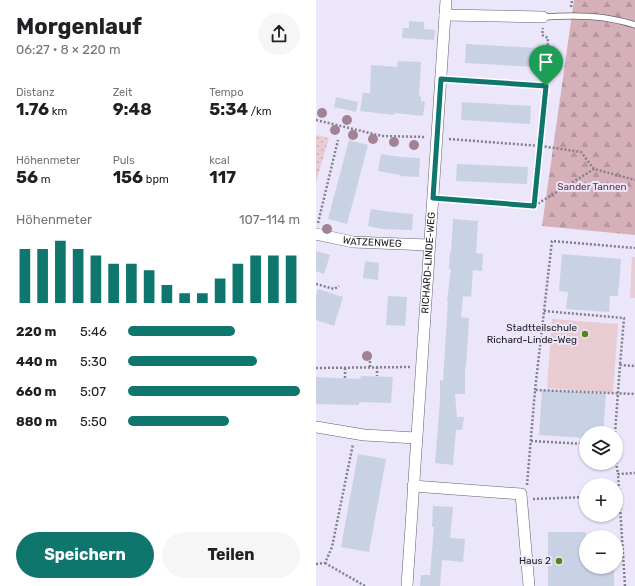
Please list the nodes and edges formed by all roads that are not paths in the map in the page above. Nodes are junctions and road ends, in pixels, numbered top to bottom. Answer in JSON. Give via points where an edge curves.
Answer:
{"nodes":[{"id":1,"x":446,"y":0,"type":"edge"},
{"id":2,"x":445,"y":15,"type":"junction"},
{"id":3,"x":543,"y":18,"type":"joint"},
{"id":4,"x":635,"y":25,"type":"edge"},
{"id":5,"x":317,"y":230,"type":"edge"},
{"id":6,"x":429,"y":245,"type":"junction"},
{"id":7,"x":316,"y":427,"type":"edge"},
{"id":8,"x":416,"y":438,"type":"junction"},
{"id":9,"x":413,"y":486,"type":"junction"},
{"id":10,"x":407,"y":586,"type":"edge"},
{"id":11,"x":529,"y":586,"type":"edge"}],
"edges":[{"from":1,"to":2,"type":"street","name":"RICHARD-LINDE-WEG"},
{"from":2,"to":3,"type":"street"},
{"from":2,"to":6,"type":"street","name":"RICHARD-LINDE-WEG"},
{"from":3,"to":4,"type":"lane","via":[[598,17]]},
{"from":5,"to":6,"type":"street","name":"WATZENWEG","via":[[353,242]]},
{"from":6,"to":8,"type":"street","name":"RICHARD-LINDE-WEG"},
{"from":7,"to":8,"type":"street","via":[[356,434]]},
{"from":8,"to":9,"type":"street","name":"RICHARD-LINDE-WEG"},
{"from":9,"to":10,"type":"street","name":"RICHARD-LINDE-WEG"},
{"from":9,"to":11,"type":"street","via":[[521,494]]}]}
